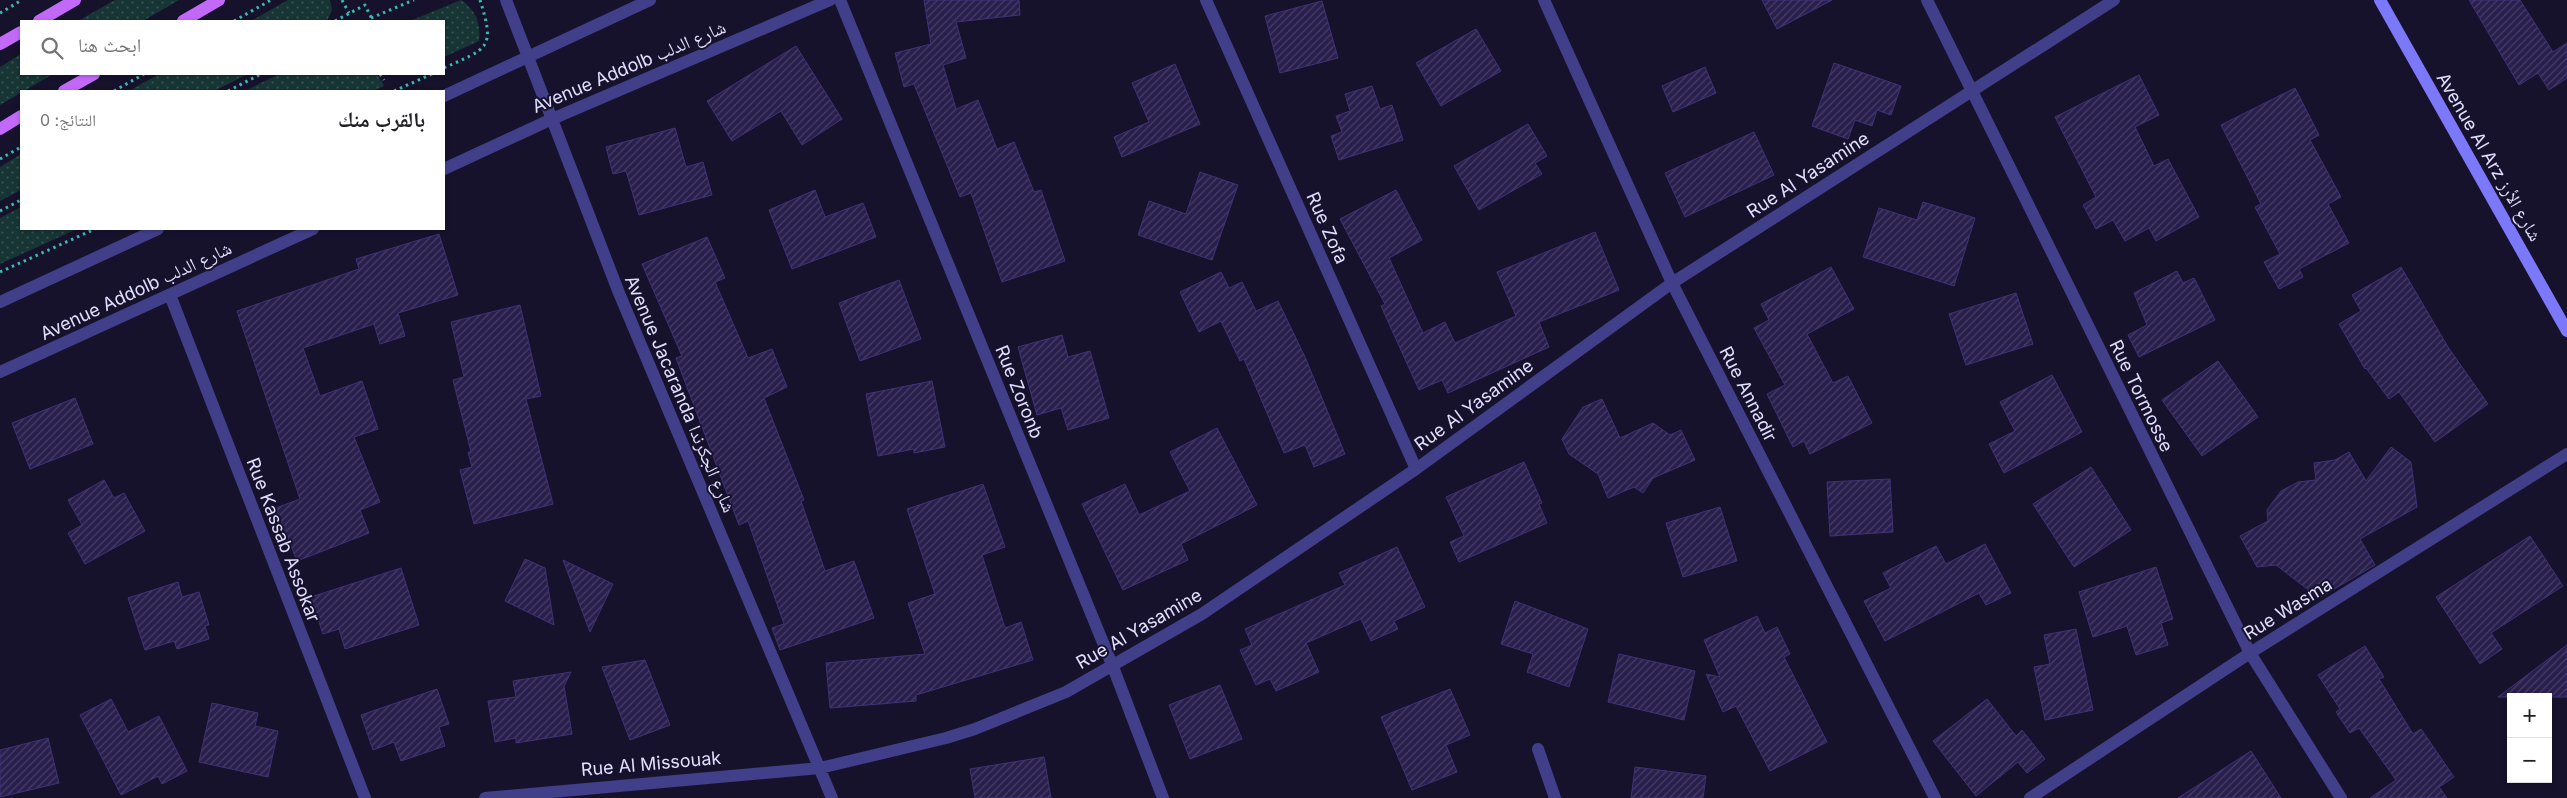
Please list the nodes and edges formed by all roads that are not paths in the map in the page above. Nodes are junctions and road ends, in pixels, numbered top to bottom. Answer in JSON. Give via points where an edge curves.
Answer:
{"nodes":[{"id":1,"x":76,"y":0,"type":"edge"},
{"id":2,"x":219,"y":0,"type":"edge"},
{"id":3,"x":506,"y":0,"type":"edge"},
{"id":4,"x":650,"y":0,"type":"edge"},
{"id":5,"x":830,"y":0,"type":"edge"},
{"id":6,"x":840,"y":0,"type":"edge"},
{"id":7,"x":1206,"y":0,"type":"edge"},
{"id":8,"x":1544,"y":0,"type":"edge"},
{"id":9,"x":1927,"y":0,"type":"edge"},
{"id":10,"x":2114,"y":0,"type":"edge"},
{"id":11,"x":2380,"y":0,"type":"edge"},
{"id":12,"x":41,"y":20,"type":"edge"},
{"id":13,"x":185,"y":20,"type":"edge"},
{"id":14,"x":20,"y":33,"type":"edge"},
{"id":15,"x":0,"y":44,"type":"edge"},
{"id":16,"x":529,"y":56,"type":"junction"},
{"id":17,"x":92,"y":75,"type":"edge"},
{"id":18,"x":66,"y":90,"type":"edge"},
{"id":19,"x":1971,"y":92,"type":"junction"},
{"id":20,"x":445,"y":96,"type":"edge"},
{"id":21,"x":20,"y":117,"type":"edge"},
{"id":22,"x":552,"y":119,"type":"junction"},
{"id":23,"x":0,"y":129,"type":"edge"},
{"id":24,"x":445,"y":169,"type":"edge"},
{"id":25,"x":156,"y":230,"type":"edge"},
{"id":26,"x":311,"y":230,"type":"edge"},
{"id":27,"x":1672,"y":283,"type":"junction"},
{"id":28,"x":170,"y":295,"type":"junction"},
{"id":29,"x":0,"y":302,"type":"edge"},
{"id":30,"x":2567,"y":331,"type":"edge"},
{"id":31,"x":0,"y":372,"type":"edge"},
{"id":32,"x":2567,"y":454,"type":"edge"},
{"id":33,"x":1416,"y":469,"type":"junction"},
{"id":34,"x":2250,"y":653,"type":"junction"},
{"id":35,"x":1113,"y":667,"type":"junction"},
{"id":36,"x":1538,"y":749,"type":"dead end"},
{"id":37,"x":820,"y":768,"type":"junction"},
{"id":38,"x":365,"y":798,"type":"edge"},
{"id":39,"x":485,"y":798,"type":"edge"},
{"id":40,"x":832,"y":798,"type":"edge"},
{"id":41,"x":1163,"y":798,"type":"edge"},
{"id":42,"x":1555,"y":798,"type":"edge"},
{"id":43,"x":1936,"y":798,"type":"edge"},
{"id":44,"x":2030,"y":798,"type":"edge"},
{"id":45,"x":2341,"y":798,"type":"edge"}],
"edges":[{"from":1,"to":12,"type":"main road"},
{"from":2,"to":13,"type":"main road"},
{"from":3,"to":16,"type":"street","name":"Avenue Jacaranda شارع الجكرندا"},
{"from":4,"to":16,"type":"street"},
{"from":5,"to":22,"type":"street","name":"Avenue Addolb شارع الدلب"},
{"from":6,"to":35,"type":"street","name":"Rue Zoronb"},
{"from":7,"to":33,"type":"street","name":"Rue Zofa"},
{"from":8,"to":27,"type":"street","name":"Rue Annadir"},
{"from":9,"to":19,"type":"street","name":"Rue Tormosse"},
{"from":10,"to":19,"type":"street","name":"Rue Al Yasamine"},
{"from":11,"to":30,"type":"street","name":"Avenue Al Arz شارع الأرز"},
{"from":14,"to":15,"type":"main road"},
{"from":16,"to":20,"type":"street"},
{"from":16,"to":22,"type":"street","name":"Avenue Jacaranda شارع الجكرندا"},
{"from":17,"to":18,"type":"main road"},
{"from":19,"to":27,"type":"street","name":"Rue Al Yasamine"},
{"from":19,"to":34,"type":"street","name":"Rue Tormosse"},
{"from":21,"to":23,"type":"main road"},
{"from":22,"to":24,"type":"street","name":"Avenue Addolb شارع الدلب"},
{"from":22,"to":37,"type":"street","name":"Avenue Jacaranda شارع الجكرندا","via":[[618,293]]},
{"from":25,"to":29,"type":"street"},
{"from":26,"to":28,"type":"street","name":"Avenue Addolb شارع الدلب"},
{"from":27,"to":33,"type":"street","name":"Rue Al Yasamine"},
{"from":27,"to":43,"type":"street","name":"Rue Annadir"},
{"from":28,"to":31,"type":"street","name":"Avenue Addolb شارع الدلب"},
{"from":28,"to":38,"type":"street","name":"Rue Kassab Assokar"},
{"from":32,"to":34,"type":"street","name":"Rue Wasma"},
{"from":33,"to":35,"type":"street","name":"Rue Al Yasamine","via":[[1202,614]]},
{"from":34,"to":44,"type":"street","name":"Rue Wasma"},
{"from":34,"to":45,"type":"street","name":"Rue Tormosse"},
{"from":35,"to":37,"type":"street","name":"Rue Al Yasamine","via":[[1066,692],[975,729]]},
{"from":35,"to":41,"type":"street","name":"Rue Zoronb"},
{"from":36,"to":42,"type":"street"},
{"from":37,"to":39,"type":"street","name":"Rue Al Missouak"},
{"from":37,"to":40,"type":"street","name":"Avenue Jacaranda شارع الجكرندا"}]}
